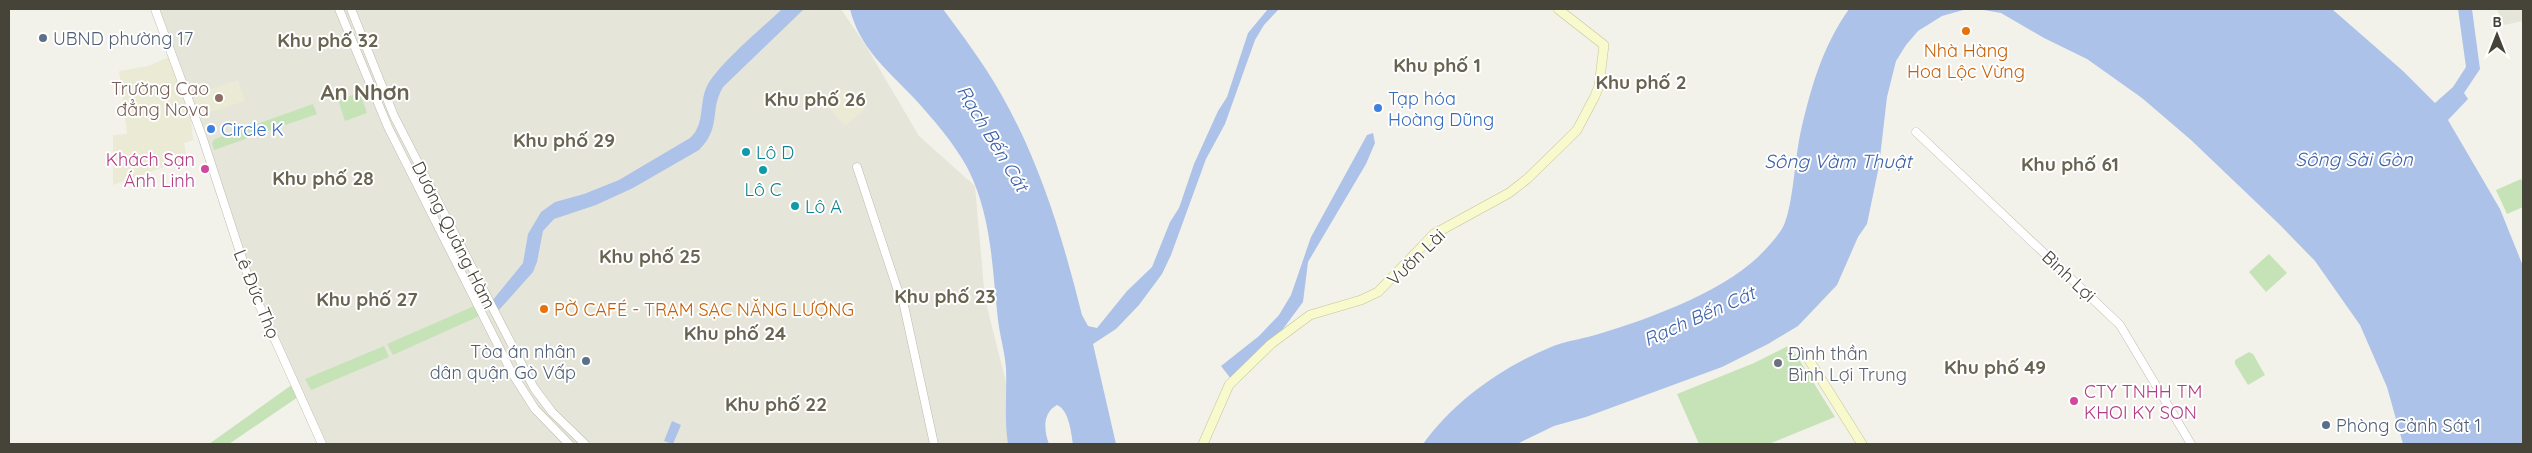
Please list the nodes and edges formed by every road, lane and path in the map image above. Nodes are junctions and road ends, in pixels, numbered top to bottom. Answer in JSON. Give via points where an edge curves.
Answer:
{"nodes":[{"id":1,"x":155,"y":9,"type":"edge"},
{"id":2,"x":339,"y":9,"type":"edge"},
{"id":3,"x":351,"y":9,"type":"edge"},
{"id":4,"x":1558,"y":9,"type":"edge"},
{"id":5,"x":1916,"y":132,"type":"dead end"},
{"id":6,"x":857,"y":167,"type":"dead end"},
{"id":7,"x":1806,"y":355,"type":"dead end"},
{"id":8,"x":534,"y":388,"type":"junction"},
{"id":9,"x":525,"y":394,"type":"junction"},
{"id":10,"x":322,"y":444,"type":"edge"},
{"id":11,"x":569,"y":444,"type":"edge"},
{"id":12,"x":585,"y":444,"type":"edge"},
{"id":13,"x":934,"y":444,"type":"edge"},
{"id":14,"x":1203,"y":444,"type":"edge"},
{"id":15,"x":1862,"y":444,"type":"edge"},
{"id":16,"x":2191,"y":444,"type":"edge"}],
"edges":[{"from":1,"to":10,"type":"street","name":"Lê Đức Thọ","via":[[203,139],[252,289]]},
{"from":2,"to":9,"type":"street","name":"Dương Quảng Hàm","via":[[388,127]]},
{"from":3,"to":8,"type":"street","name":"Dương Quảng Hàm","via":[[394,116]]},
{"from":4,"to":14,"type":"main road","name":"Vườn Lài","via":[[1604,46],[1599,86],[1577,130],[1509,193],[1434,234],[1378,292],[1310,315],[1289,329],[1229,384]]},
{"from":5,"to":16,"type":"street","name":"Bình Lợi","via":[[2120,325]]},
{"from":6,"to":13,"type":"street","via":[[903,302]]},
{"from":7,"to":15,"type":"main road"},
{"from":8,"to":9,"type":"street"},
{"from":8,"to":12,"type":"street","name":"Dương Quảng Hàm","via":[[552,412]]},
{"from":9,"to":11,"type":"street","name":"Dương Quảng Hàm"}]}
